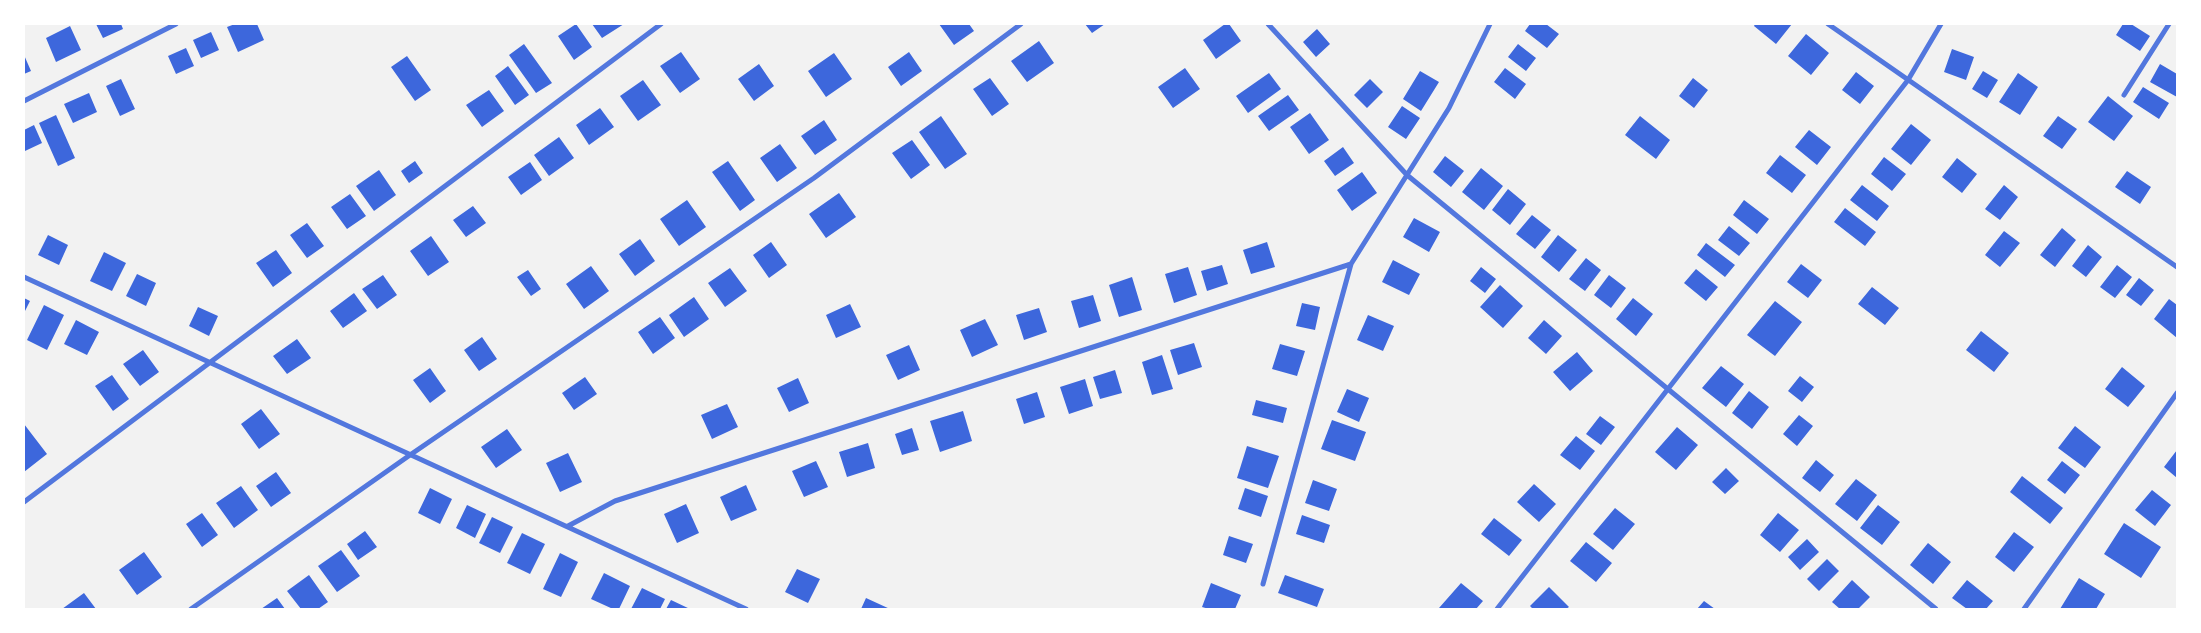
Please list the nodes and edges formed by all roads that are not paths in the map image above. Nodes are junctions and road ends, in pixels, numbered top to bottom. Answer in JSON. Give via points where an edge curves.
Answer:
{"nodes":[{"id":1,"x":176,"y":24,"type":"edge"},
{"id":2,"x":661,"y":24,"type":"edge"},
{"id":3,"x":1021,"y":24,"type":"edge"},
{"id":4,"x":1268,"y":24,"type":"edge"},
{"id":5,"x":1490,"y":24,"type":"edge"},
{"id":6,"x":1828,"y":24,"type":"edge"},
{"id":7,"x":1941,"y":24,"type":"edge"},
{"id":8,"x":2169,"y":24,"type":"edge"},
{"id":9,"x":1908,"y":80,"type":"junction"},
{"id":10,"x":2124,"y":94,"type":"dead end"},
{"id":11,"x":24,"y":101,"type":"edge"},
{"id":12,"x":1407,"y":175,"type":"junction"},
{"id":13,"x":1351,"y":264,"type":"junction"},
{"id":14,"x":2177,"y":267,"type":"edge"},
{"id":15,"x":24,"y":277,"type":"edge"},
{"id":16,"x":207,"y":362,"type":"junction"},
{"id":17,"x":1669,"y":390,"type":"junction"},
{"id":18,"x":2177,"y":393,"type":"edge"},
{"id":19,"x":410,"y":455,"type":"junction"},
{"id":20,"x":24,"y":502,"type":"edge"},
{"id":21,"x":568,"y":526,"type":"junction"},
{"id":22,"x":1263,"y":584,"type":"dead end"},
{"id":23,"x":191,"y":609,"type":"edge"},
{"id":24,"x":746,"y":609,"type":"edge"},
{"id":25,"x":1497,"y":609,"type":"edge"},
{"id":26,"x":1936,"y":609,"type":"edge"},
{"id":27,"x":2024,"y":609,"type":"edge"}],
"edges":[{"from":1,"to":11,"type":"street"},
{"from":2,"to":16,"type":"street"},
{"from":3,"to":19,"type":"street","via":[[814,178]]},
{"from":4,"to":12,"type":"street"},
{"from":5,"to":12,"type":"street","via":[[1449,108]]},
{"from":6,"to":9,"type":"street"},
{"from":7,"to":9,"type":"street"},
{"from":8,"to":10,"type":"street"},
{"from":9,"to":14,"type":"street"},
{"from":9,"to":17,"type":"street"},
{"from":12,"to":13,"type":"street"},
{"from":12,"to":17,"type":"street"},
{"from":13,"to":21,"type":"street","via":[[614,501]]},
{"from":13,"to":22,"type":"street"},
{"from":15,"to":16,"type":"street"},
{"from":16,"to":19,"type":"street"},
{"from":16,"to":20,"type":"street"},
{"from":17,"to":25,"type":"street"},
{"from":17,"to":26,"type":"street"},
{"from":18,"to":27,"type":"street"},
{"from":19,"to":21,"type":"street"},
{"from":19,"to":23,"type":"street"},
{"from":21,"to":24,"type":"street"}]}
